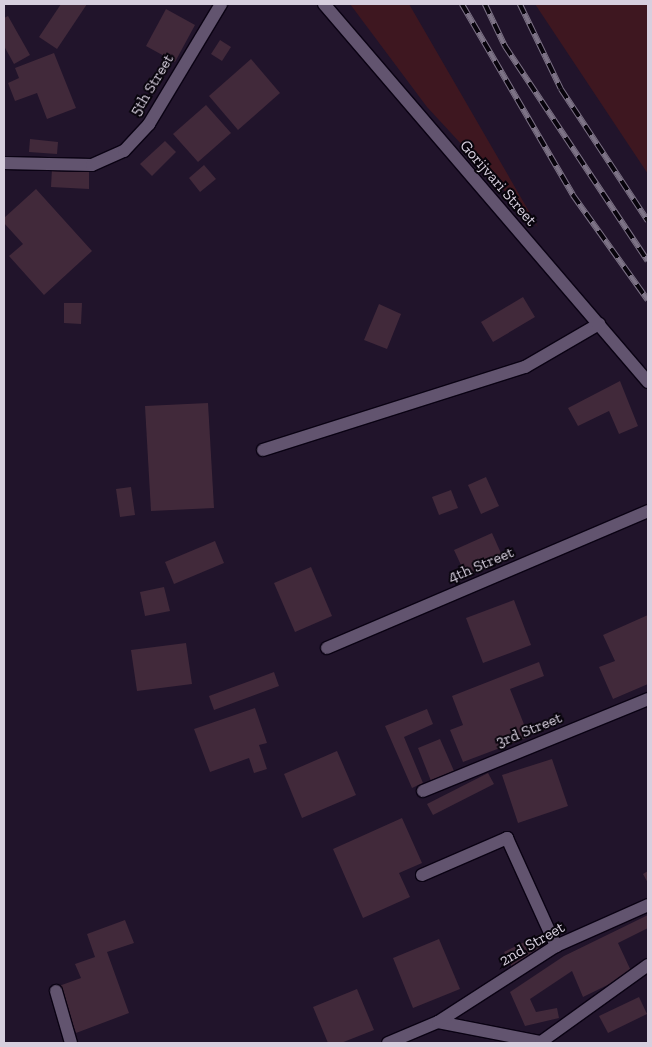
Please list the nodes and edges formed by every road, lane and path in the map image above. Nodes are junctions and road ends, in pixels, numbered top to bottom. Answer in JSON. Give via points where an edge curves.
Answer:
{"nodes":[{"id":1,"x":221,"y":4,"type":"edge"},
{"id":2,"x":324,"y":4,"type":"edge"},
{"id":3,"x":4,"y":162,"type":"edge"},
{"id":4,"x":599,"y":324,"type":"junction"},
{"id":5,"x":648,"y":382,"type":"edge"},
{"id":6,"x":263,"y":450,"type":"dead end"},
{"id":7,"x":648,"y":511,"type":"edge"},
{"id":8,"x":328,"y":648,"type":"dead end"},
{"id":9,"x":648,"y":700,"type":"edge"},
{"id":10,"x":422,"y":791,"type":"dead end"},
{"id":11,"x":422,"y":875,"type":"dead end"},
{"id":12,"x":648,"y":905,"type":"edge"},
{"id":13,"x":556,"y":946,"type":"junction"},
{"id":14,"x":648,"y":965,"type":"edge"},
{"id":15,"x":56,"y":991,"type":"dead end"},
{"id":16,"x":438,"y":1022,"type":"junction"},
{"id":17,"x":541,"y":1042,"type":"edge"},
{"id":18,"x":71,"y":1043,"type":"edge"},
{"id":19,"x":388,"y":1043,"type":"edge"}],
"edges":[{"from":1,"to":3,"type":"street","name":"5th Street","via":[[149,124],[124,151],[92,165]]},
{"from":2,"to":4,"type":"street","name":"Gorijvari Street"},
{"from":4,"to":5,"type":"street","name":"Gorijvari Street"},
{"from":4,"to":6,"type":"street","via":[[525,368]]},
{"from":7,"to":8,"type":"street","name":"4th Street"},
{"from":9,"to":10,"type":"street","name":"3rd Street"},
{"from":11,"to":13,"type":"street","via":[[507,838]]},
{"from":12,"to":13,"type":"street","name":"2nd Street"},
{"from":13,"to":16,"type":"street","name":"2nd Street"},
{"from":14,"to":17,"type":"street"},
{"from":15,"to":18,"type":"street"},
{"from":16,"to":17,"type":"street"},
{"from":16,"to":19,"type":"street","name":"2nd Street"}]}
